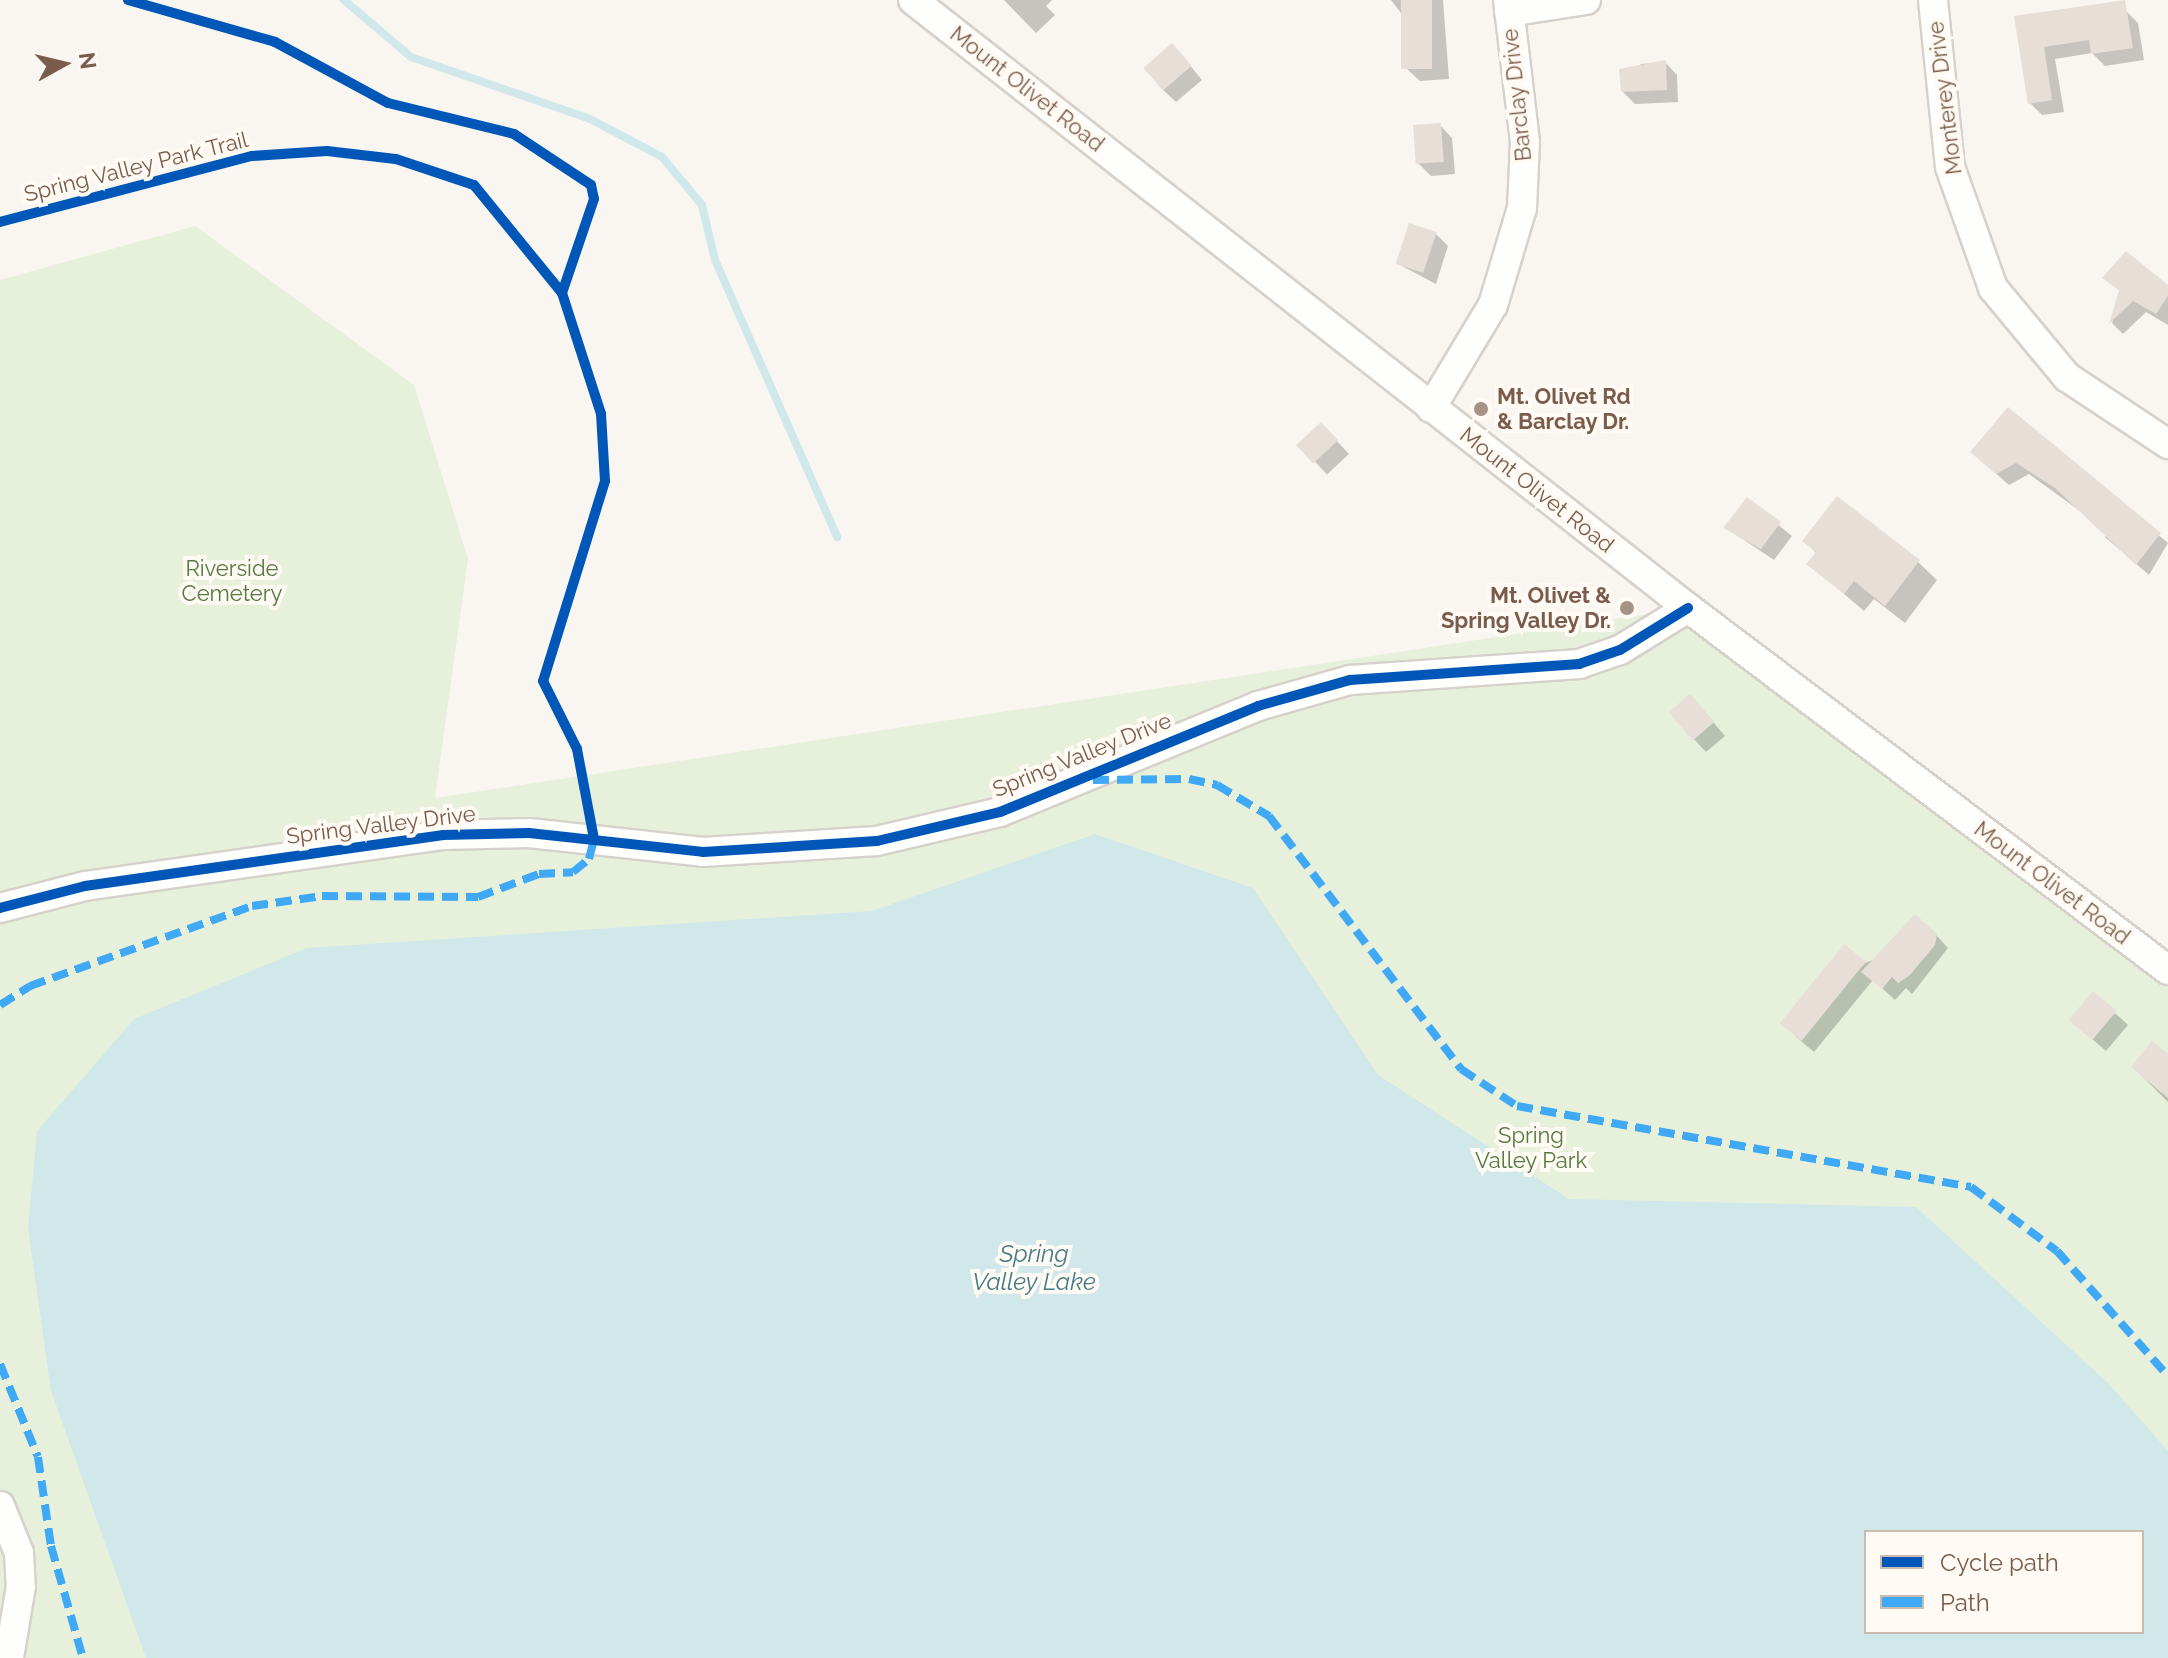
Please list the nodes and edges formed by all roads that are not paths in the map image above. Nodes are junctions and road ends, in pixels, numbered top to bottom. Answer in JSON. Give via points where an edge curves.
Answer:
{"nodes":[{"id":1,"x":913,"y":0,"type":"edge"},
{"id":2,"x":1586,"y":0,"type":"edge"},
{"id":3,"x":1933,"y":0,"type":"edge"},
{"id":4,"x":1508,"y":6,"type":"edge"},
{"id":5,"x":1431,"y":408,"type":"junction"},
{"id":6,"x":2164,"y":435,"type":"edge"},
{"id":7,"x":1688,"y":608,"type":"junction"},
{"id":8,"x":0,"y":908,"type":"edge"},
{"id":9,"x":2167,"y":969,"type":"edge"},
{"id":10,"x":0,"y":1506,"type":"edge"},
{"id":11,"x":9,"y":1658,"type":"edge"}],
"edges":[{"from":1,"to":5,"type":"street","name":"Mount Olivet Road"},
{"from":2,"to":4,"type":"street"},
{"from":3,"to":6,"type":"street","name":"Monterey Drive","via":[[1950,167],[1993,288],[2067,377]]},
{"from":4,"to":5,"type":"street","name":"Barclay Drive","via":[[1525,142],[1513,258]]},
{"from":5,"to":7,"type":"street","name":"Mount Olivet Road"},
{"from":7,"to":8,"type":"street","name":"Spring Valley Drive","via":[[1620,650],[1579,664],[1350,680],[1258,706],[1000,812],[877,841],[703,852],[529,833],[443,835],[85,886]]},
{"from":7,"to":9,"type":"street","name":"Mount Olivet Road"},
{"from":10,"to":11,"type":"street","via":[[20,1575]]}]}
